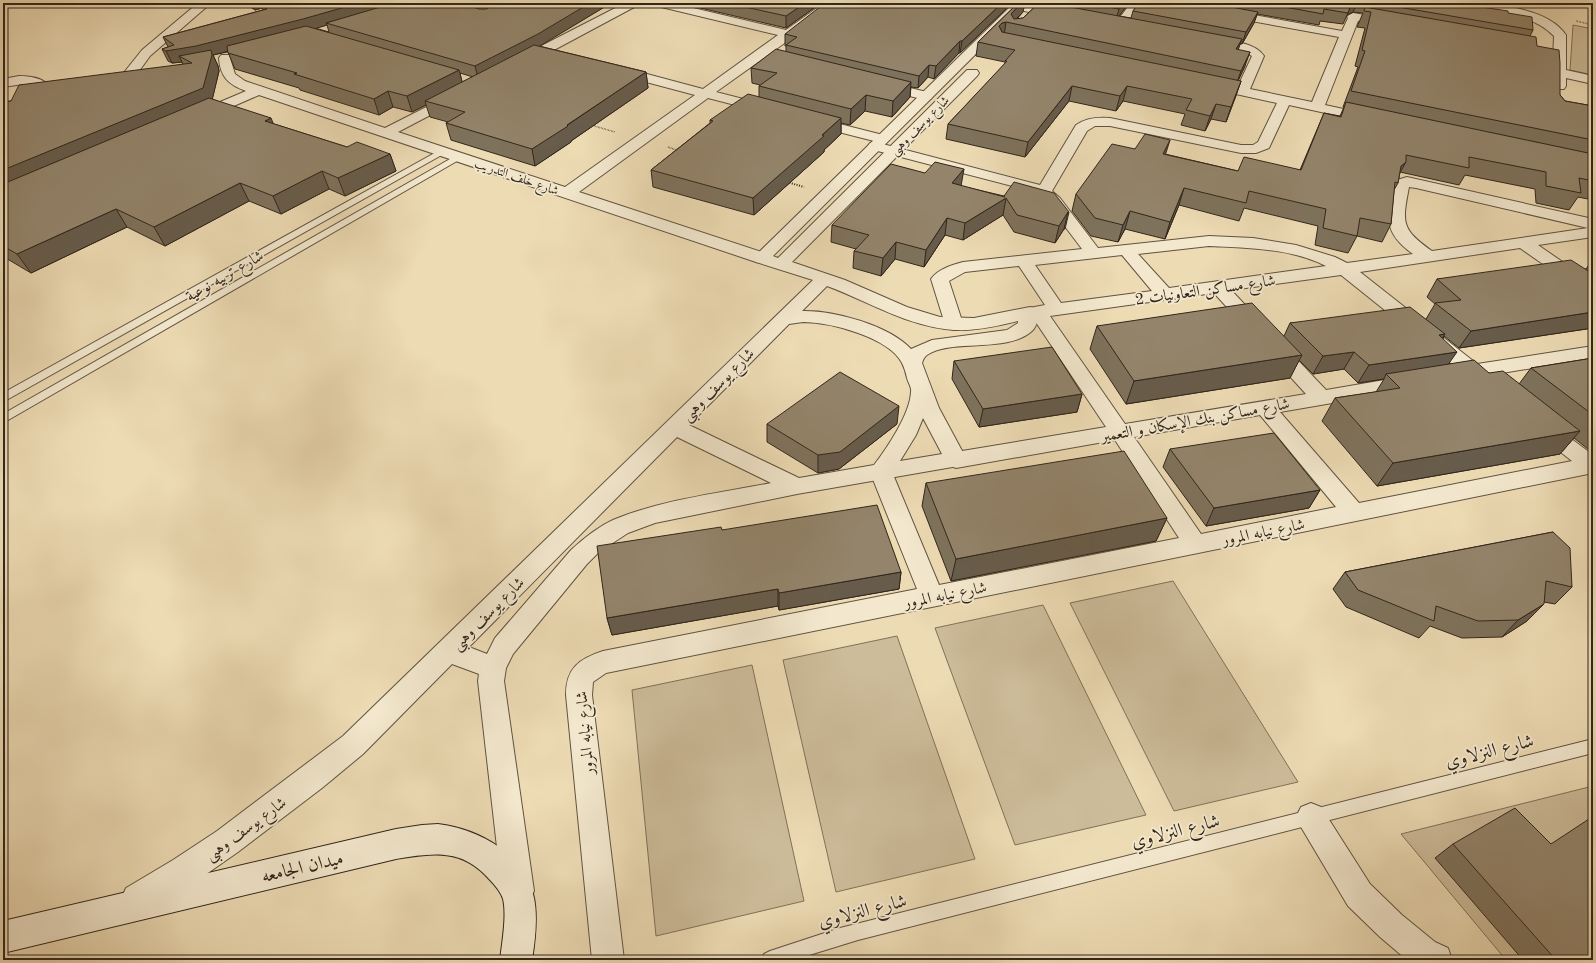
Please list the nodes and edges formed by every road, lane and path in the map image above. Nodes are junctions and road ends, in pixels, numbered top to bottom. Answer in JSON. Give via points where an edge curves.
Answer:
{"nodes":[{"id":1,"x":205,"y":3,"type":"edge"},
{"id":2,"x":634,"y":3,"type":"edge"},
{"id":3,"x":657,"y":3,"type":"edge"},
{"id":4,"x":831,"y":3,"type":"edge"},
{"id":5,"x":1001,"y":3,"type":"edge"},
{"id":6,"x":1137,"y":3,"type":"edge"},
{"id":7,"x":1168,"y":3,"type":"edge"},
{"id":8,"x":1459,"y":3,"type":"edge"},
{"id":9,"x":1028,"y":8,"type":"edge"},
{"id":10,"x":1073,"y":17,"type":"edge"},
{"id":11,"x":1405,"y":26,"type":"edge"},
{"id":12,"x":1135,"y":28,"type":"edge"},
{"id":13,"x":187,"y":33,"type":"edge"},
{"id":14,"x":789,"y":34,"type":"junction"},
{"id":15,"x":1346,"y":35,"type":"junction"},
{"id":16,"x":164,"y":39,"type":"junction"},
{"id":17,"x":1198,"y":40,"type":"edge"},
{"id":18,"x":542,"y":51,"type":"junction"},
{"id":19,"x":1544,"y":51,"type":"edge"},
{"id":20,"x":1560,"y":54,"type":"junction"},
{"id":21,"x":759,"y":55,"type":"junction"},
{"id":22,"x":564,"y":57,"type":"edge"},
{"id":23,"x":774,"y":59,"type":"edge"},
{"id":24,"x":210,"y":62,"type":"edge"},
{"id":25,"x":982,"y":63,"type":"edge"},
{"id":26,"x":602,"y":66,"type":"edge"},
{"id":27,"x":510,"y":68,"type":"edge"},
{"id":28,"x":143,"y":73,"type":"edge"},
{"id":29,"x":1559,"y":73,"type":"junction"},
{"id":30,"x":129,"y":75,"type":"junction"},
{"id":31,"x":113,"y":78,"type":"edge"},
{"id":32,"x":1593,"y":80,"type":"edge"},
{"id":33,"x":866,"y":81,"type":"edge"},
{"id":34,"x":1196,"y":81,"type":"edge"},
{"id":35,"x":3,"y":83,"type":"edge"},
{"id":36,"x":58,"y":85,"type":"edge"},
{"id":37,"x":43,"y":87,"type":"junction"},
{"id":38,"x":258,"y":90,"type":"junction"},
{"id":39,"x":1242,"y":91,"type":"junction"},
{"id":40,"x":462,"y":92,"type":"edge"},
{"id":41,"x":25,"y":93,"type":"edge"},
{"id":42,"x":706,"y":93,"type":"junction"},
{"id":43,"x":926,"y":96,"type":"junction"},
{"id":44,"x":1558,"y":96,"type":"edge"},
{"id":45,"x":1285,"y":100,"type":"junction"},
{"id":46,"x":1317,"y":107,"type":"junction"},
{"id":47,"x":775,"y":111,"type":"edge"},
{"id":48,"x":798,"y":117,"type":"edge"},
{"id":49,"x":186,"y":122,"type":"edge"},
{"id":50,"x":1384,"y":122,"type":"edge"},
{"id":51,"x":386,"y":133,"type":"junction"},
{"id":52,"x":879,"y":142,"type":"junction"},
{"id":53,"x":893,"y":151,"type":"junction"},
{"id":54,"x":443,"y":152,"type":"junction"},
{"id":55,"x":460,"y":157,"type":"junction"},
{"id":56,"x":1044,"y":192,"type":"junction"},
{"id":57,"x":567,"y":193,"type":"junction"},
{"id":58,"x":1593,"y":224,"type":"edge"},
{"id":59,"x":1593,"y":232,"type":"edge"},
{"id":60,"x":1522,"y":242,"type":"junction"},
{"id":61,"x":1126,"y":250,"type":"junction"},
{"id":62,"x":1093,"y":253,"type":"junction"},
{"id":63,"x":1428,"y":256,"type":"junction"},
{"id":64,"x":762,"y":258,"type":"junction"},
{"id":65,"x":1024,"y":260,"type":"junction"},
{"id":66,"x":781,"y":264,"type":"junction"},
{"id":67,"x":1345,"y":269,"type":"junction"},
{"id":68,"x":824,"y":278,"type":"junction"},
{"id":69,"x":1218,"y":287,"type":"junction"},
{"id":70,"x":1593,"y":291,"type":"edge"},
{"id":71,"x":1164,"y":294,"type":"junction"},
{"id":72,"x":1041,"y":311,"type":"junction"},
{"id":73,"x":782,"y":320,"type":"junction"},
{"id":74,"x":954,"y":324,"type":"junction"},
{"id":75,"x":1593,"y":352,"type":"edge"},
{"id":76,"x":912,"y":363,"type":"junction"},
{"id":77,"x":1473,"y":372,"type":"junction"},
{"id":78,"x":1498,"y":392,"type":"edge"},
{"id":79,"x":921,"y":393,"type":"junction"},
{"id":80,"x":3,"y":398,"type":"edge"},
{"id":81,"x":1322,"y":398,"type":"junction"},
{"id":82,"x":1264,"y":407,"type":"junction"},
{"id":83,"x":1529,"y":416,"type":"edge"},
{"id":84,"x":3,"y":419,"type":"edge"},
{"id":85,"x":674,"y":427,"type":"junction"},
{"id":86,"x":1120,"y":432,"type":"junction"},
{"id":87,"x":956,"y":460,"type":"junction"},
{"id":88,"x":1592,"y":465,"type":"edge"},
{"id":89,"x":881,"y":472,"type":"junction"},
{"id":90,"x":797,"y":486,"type":"junction"},
{"id":91,"x":1354,"y":513,"type":"junction"},
{"id":92,"x":1195,"y":544,"type":"junction"},
{"id":93,"x":932,"y":597,"type":"junction"},
{"id":94,"x":449,"y":651,"type":"junction"},
{"id":95,"x":493,"y":668,"type":"junction"},
{"id":96,"x":1593,"y":746,"type":"edge"},
{"id":97,"x":1310,"y":817,"type":"junction"},
{"id":98,"x":519,"y":897,"type":"junction"},
{"id":99,"x":119,"y":909,"type":"junction"},
{"id":100,"x":3,"y":937,"type":"edge"},
{"id":101,"x":516,"y":960,"type":"edge"},
{"id":102,"x":608,"y":960,"type":"edge"},
{"id":103,"x":770,"y":960,"type":"edge"},
{"id":104,"x":1436,"y":960,"type":"edge"}],
"edges":[{"from":1,"to":16,"type":"street"},
{"from":2,"to":18,"type":"street"},
{"from":3,"to":14,"type":"street"},
{"from":4,"to":14,"type":"street"},
{"from":5,"to":9,"type":"street"},
{"from":6,"to":12,"type":"street","via":[[1116,24]]},
{"from":7,"to":15,"type":"street"},
{"from":8,"to":20,"type":"street","via":[[1525,16],[1548,24],[1560,34]]},
{"from":9,"to":10,"type":"street"},
{"from":9,"to":43,"type":"street","name":"شارع يوسف وهبى"},
{"from":11,"to":15,"type":"street","via":[[1351,11],[1353,20]]},
{"from":13,"to":16,"type":"street"},
{"from":14,"to":21,"type":"street"},
{"from":15,"to":46,"type":"street"},
{"from":16,"to":30,"type":"street","via":[[146,53]]},
{"from":17,"to":39,"type":"street","via":[[1245,48],[1256,53],[1258,56]]},
{"from":18,"to":22,"type":"street"},
{"from":18,"to":27,"type":"street"},
{"from":19,"to":20,"type":"street"},
{"from":20,"to":29,"type":"street"},
{"from":21,"to":23,"type":"street"},
{"from":21,"to":42,"type":"street"},
{"from":24,"to":38,"type":"street","name":"شارع خلف التدريب","via":[[233,56],[226,70],[229,76]]},
{"from":25,"to":53,"type":"street","name":"شارع يوسف وهبى"},
{"from":26,"to":42,"type":"street"},
{"from":28,"to":30,"type":"street"},
{"from":29,"to":32,"type":"street"},
{"from":29,"to":44,"type":"street"},
{"from":30,"to":31,"type":"street"},
{"from":33,"to":43,"type":"street"},
{"from":34,"to":39,"type":"street"},
{"from":35,"to":37,"type":"street","via":[[33,80]]},
{"from":36,"to":37,"type":"street"},
{"from":37,"to":41,"type":"street"},
{"from":38,"to":49,"type":"street"},
{"from":38,"to":51,"type":"street","name":"شارع خلف التدريب"},
{"from":39,"to":45,"type":"street"},
{"from":40,"to":51,"type":"street"},
{"from":42,"to":47,"type":"street"},
{"from":42,"to":57,"type":"street"},
{"from":43,"to":52,"type":"street","name":"شارع يوسف وهبى"},
{"from":45,"to":46,"type":"street"},
{"from":45,"to":56,"type":"street","via":[[1264,145],[1256,149],[1241,149],[1110,122],[1086,124],[1081,128]]},
{"from":46,"to":50,"type":"street"},
{"from":48,"to":52,"type":"street"},
{"from":51,"to":54,"type":"street","name":"شارع خلف التدريب"},
{"from":52,"to":53,"type":"street"},
{"from":52,"to":64,"type":"street","name":"شارع يوسف وهبى"},
{"from":53,"to":56,"type":"street"},
{"from":53,"to":66,"type":"street","name":"شارع يوسف وهبى"},
{"from":54,"to":55,"type":"street","name":"شارع خلف التدريب"},
{"from":54,"to":80,"type":"lane","name":"شارع تربيه نوعية"},
{"from":55,"to":57,"type":"street","name":"شارع خلف التدريب"},
{"from":55,"to":84,"type":"lane","name":"شارع تربيه نوعية"},
{"from":56,"to":62,"type":"street","via":[[1054,201]]},
{"from":57,"to":64,"type":"street","name":"شارع خلف التدريب"},
{"from":58,"to":63,"type":"street","via":[[1416,182],[1404,182],[1396,211],[1396,225],[1407,240]]},
{"from":59,"to":60,"type":"street","name":"شارع مساكن التعاونيات 2"},
{"from":60,"to":63,"type":"street","name":"شارع مساكن التعاونيات 2"},
{"from":60,"to":70,"type":"street"},
{"from":61,"to":62,"type":"street"},
{"from":61,"to":67,"type":"street","via":[[1209,241],[1238,241],[1296,250]]},
{"from":61,"to":71,"type":"street"},
{"from":62,"to":65,"type":"street"},
{"from":63,"to":67,"type":"street","name":"شارع مساكن التعاونيات 2"},
{"from":64,"to":66,"type":"street","name":"شارع خلف التدريب"},
{"from":65,"to":72,"type":"street"},
{"from":65,"to":74,"type":"street","via":[[963,267],[940,279]]},
{"from":66,"to":68,"type":"street","name":"شارع خلف التدريب"},
{"from":67,"to":69,"type":"street","name":"شارع مساكن التعاونيات 2"},
{"from":67,"to":77,"type":"street"},
{"from":68,"to":73,"type":"street","name":"شارع يوسف وهبى"},
{"from":68,"to":74,"type":"street","name":"شارع مساكن التعاونيات 2","via":[[912,316]]},
{"from":69,"to":71,"type":"street","name":"شارع مساكن التعاونيات 2"},
{"from":69,"to":81,"type":"street"},
{"from":71,"to":72,"type":"street","name":"شارع مساكن التعاونيات 2"},
{"from":72,"to":74,"type":"street","name":"شارع مساكن التعاونيات 2","via":[[978,324]]},
{"from":72,"to":76,"type":"street","via":[[1018,333],[929,346],[919,352]]},
{"from":72,"to":86,"type":"street"},
{"from":73,"to":76,"type":"street","via":[[805,316],[837,320],[884,337],[896,344]]},
{"from":73,"to":85,"type":"street","name":"شارع يوسف وهبى"},
{"from":75,"to":77,"type":"street","name":"شارع مساكن بنك الإسكان و التعمير"},
{"from":76,"to":79,"type":"street"},
{"from":77,"to":78,"type":"street"},
{"from":77,"to":81,"type":"street","name":"شارع مساكن بنك الإسكان و التعمير"},
{"from":79,"to":87,"type":"street"},
{"from":79,"to":89,"type":"street","via":[[918,410],[909,430]]},
{"from":81,"to":82,"type":"street","name":"شارع مساكن بنك الإسكان و التعمير"},
{"from":82,"to":86,"type":"street","name":"شارع مساكن بنك الإسكان و التعمير"},
{"from":82,"to":91,"type":"street"},
{"from":83,"to":88,"type":"street"},
{"from":85,"to":90,"type":"street"},
{"from":85,"to":94,"type":"street","name":"شارع يوسف وهبى"},
{"from":86,"to":87,"type":"street","name":"شارع مساكن بنك الإسكان و التعمير"},
{"from":86,"to":92,"type":"street"},
{"from":87,"to":89,"type":"street","name":"شارع مساكن بنك الإسكان و التعمير"},
{"from":88,"to":91,"type":"street","name":"شارع نيابه المرور"},
{"from":89,"to":90,"type":"street","name":"شارع مساكن بنك الإسكان و التعمير"},
{"from":89,"to":93,"type":"street"},
{"from":90,"to":95,"type":"street","name":"شارع يوسف وهبى","via":[[652,515],[605,536],[579,557],[504,646]]},
{"from":91,"to":92,"type":"street","name":"شارع نيابه المرور"},
{"from":92,"to":93,"type":"street","name":"شارع نيابه المرور"},
{"from":93,"to":102,"type":"street","name":"شارع نيابه المرور","via":[[603,662],[592,666],[583,674],[578,684]]},
{"from":94,"to":95,"type":"street"},
{"from":94,"to":99,"type":"street","name":"شارع يوسف وهبى","via":[[353,745],[302,787],[185,871]]},
{"from":95,"to":98,"type":"street","name":"شارع يوسف وهبى","via":[[491,693]]},
{"from":96,"to":97,"type":"lane","name":"شارع النزلاوي"},
{"from":97,"to":103,"type":"lane","name":"شارع النزلاوي","via":[[854,932]]},
{"from":97,"to":104,"type":"street","via":[[1358,896],[1390,926]]},
{"from":98,"to":99,"type":"street","name":"ميدان الجامعه","via":[[509,879],[489,856],[467,844],[438,838],[396,844]]},
{"from":98,"to":101,"type":"street"},
{"from":99,"to":100,"type":"street","name":"ميدان الجامعه"}]}
